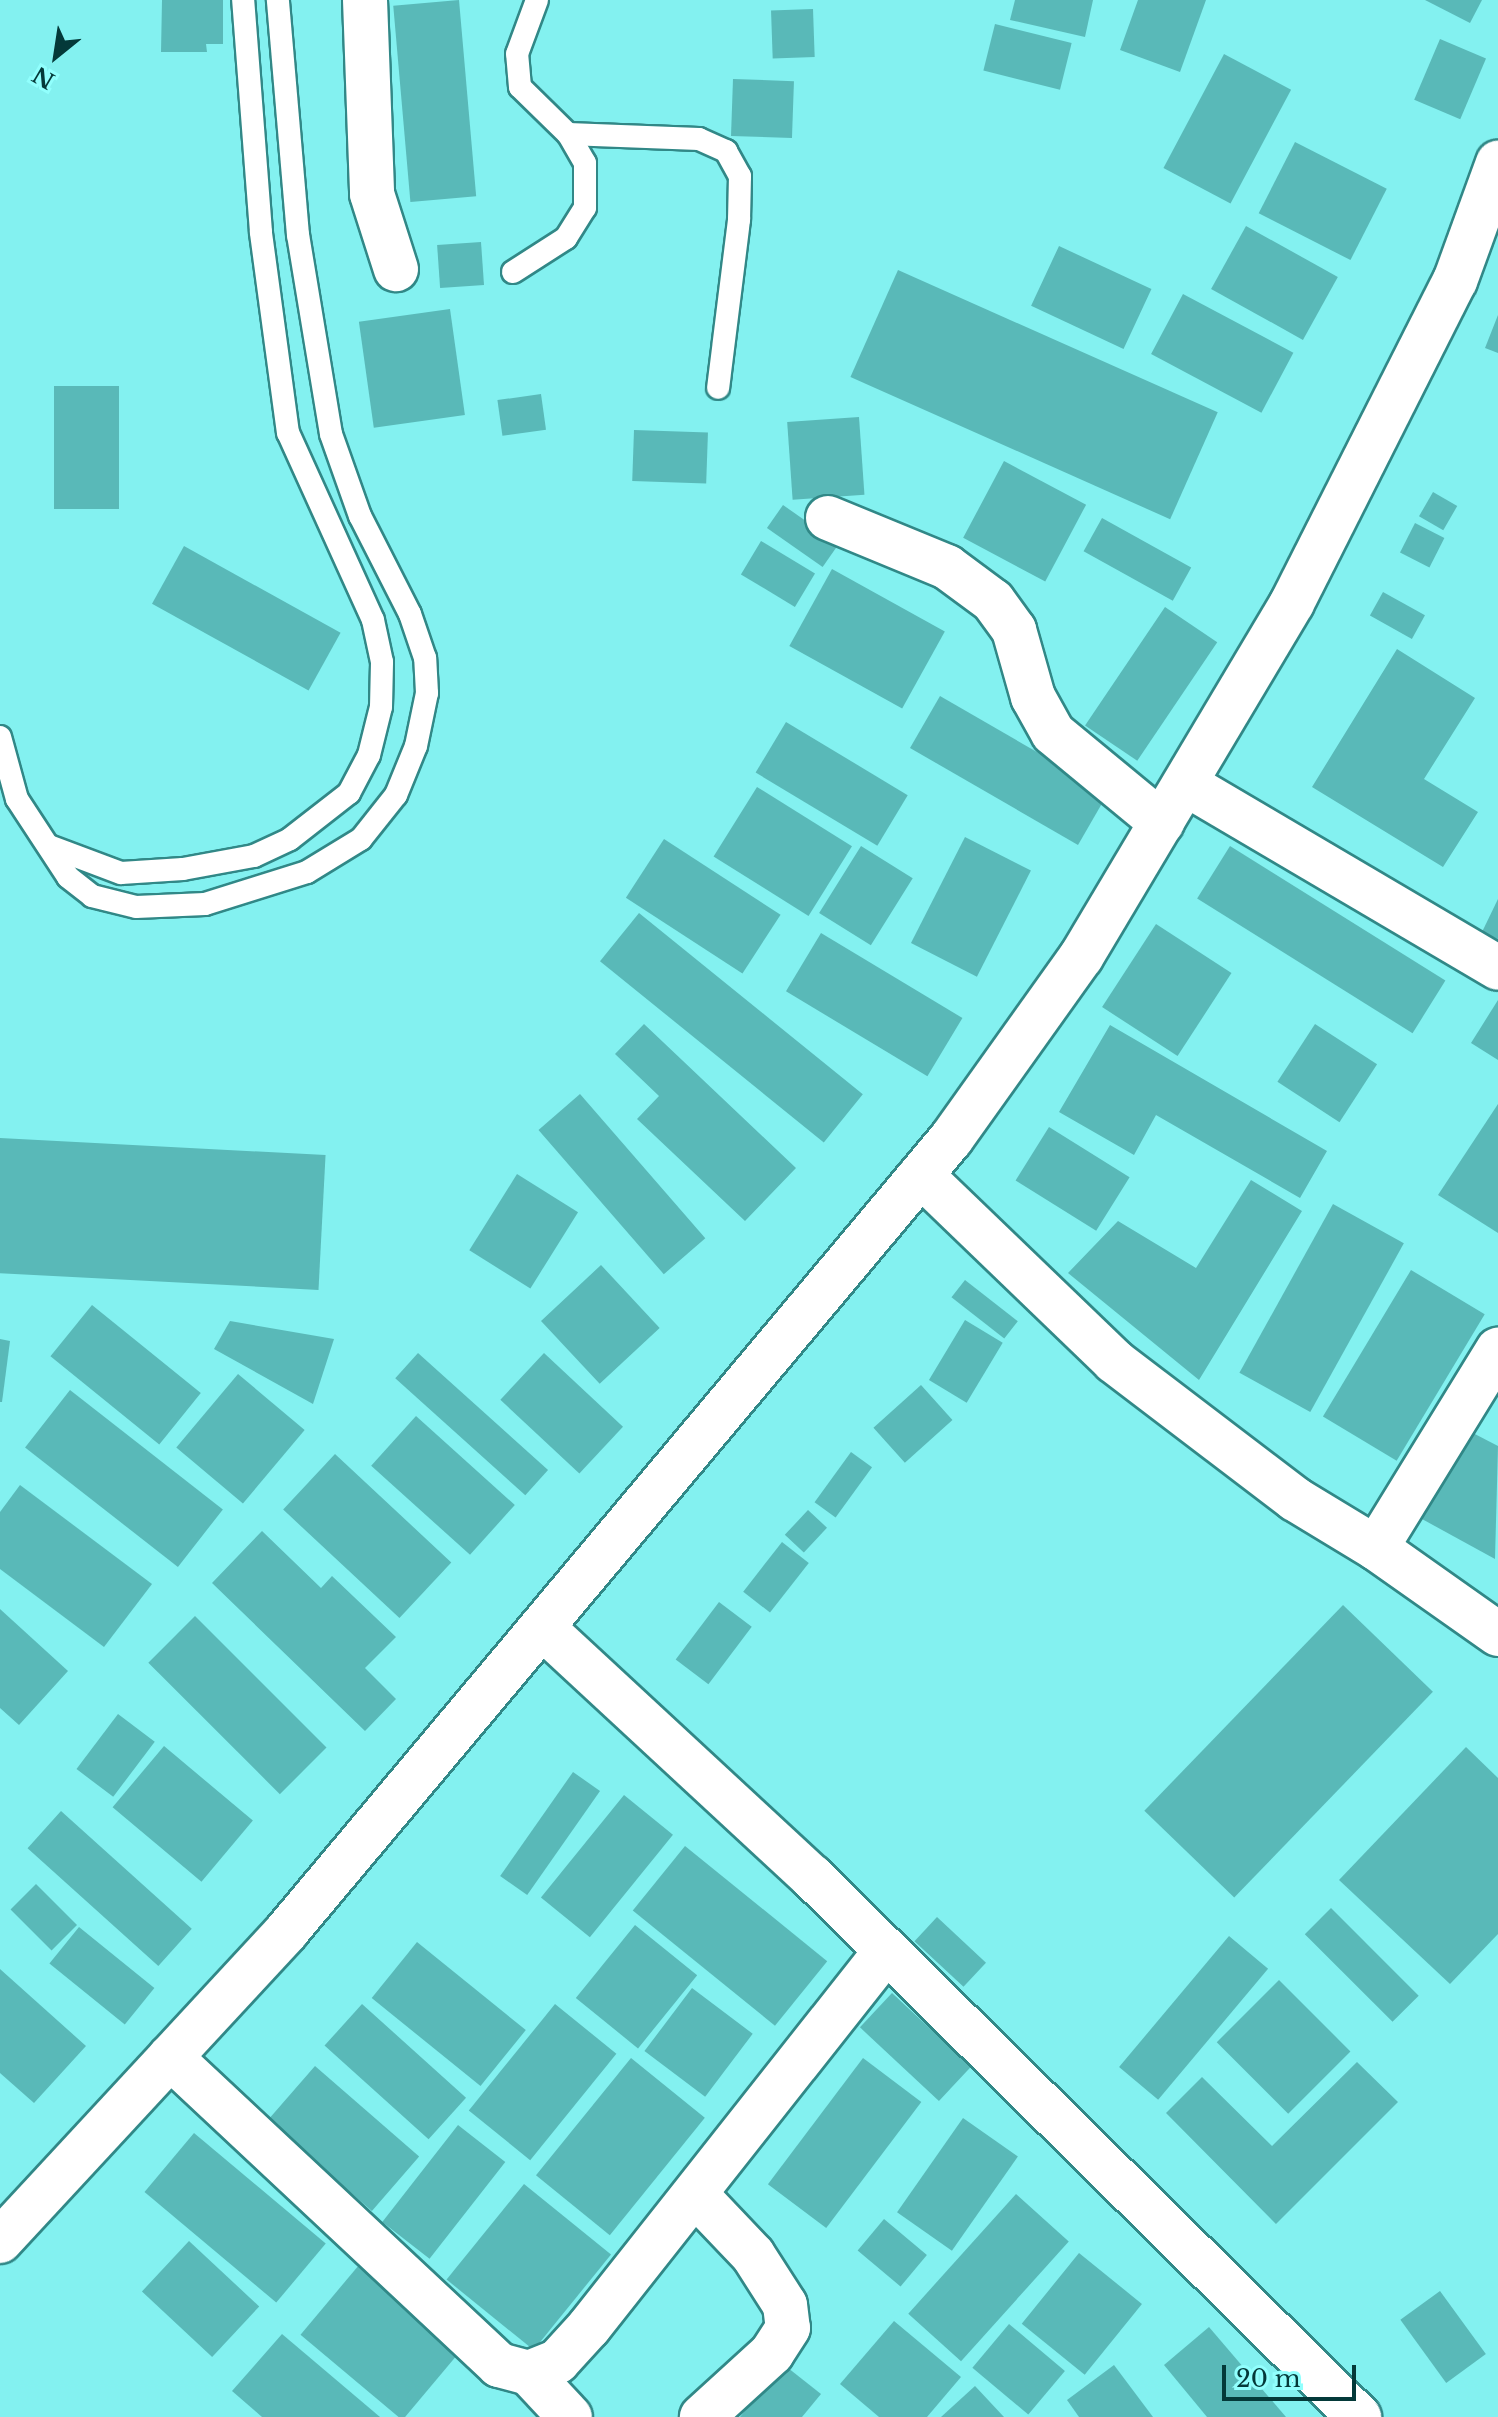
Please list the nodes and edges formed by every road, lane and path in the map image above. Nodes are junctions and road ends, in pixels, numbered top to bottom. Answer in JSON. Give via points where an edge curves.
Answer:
{"nodes":[{"id":1,"x":243,"y":0,"type":"edge"},
{"id":2,"x":278,"y":0,"type":"edge"},
{"id":3,"x":365,"y":0,"type":"edge"},
{"id":4,"x":537,"y":0,"type":"edge"},
{"id":5,"x":568,"y":134,"type":"junction"},
{"id":6,"x":1498,"y":163,"type":"edge"},
{"id":7,"x":396,"y":269,"type":"dead end"},
{"id":8,"x":513,"y":272,"type":"dead end"},
{"id":9,"x":718,"y":388,"type":"dead end"},
{"id":10,"x":828,"y":518,"type":"dead end"},
{"id":11,"x":0,"y":737,"type":"edge"},
{"id":12,"x":1186,"y":784,"type":"junction"},
{"id":13,"x":1162,"y":823,"type":"junction"},
{"id":14,"x":49,"y":846,"type":"junction"},
{"id":15,"x":1498,"y":968,"type":"edge"},
{"id":16,"x":921,"y":1175,"type":"junction"},
{"id":17,"x":1498,"y":1350,"type":"edge"},
{"id":18,"x":1376,"y":1548,"type":"junction"},
{"id":19,"x":543,"y":1628,"type":"junction"},
{"id":20,"x":1498,"y":1634,"type":"edge"},
{"id":21,"x":886,"y":1951,"type":"junction"},
{"id":22,"x":170,"y":2057,"type":"junction"},
{"id":23,"x":695,"y":2194,"type":"junction"},
{"id":24,"x":0,"y":2241,"type":"edge"},
{"id":25,"x":529,"y":2373,"type":"junction"},
{"id":26,"x":570,"y":2417,"type":"edge"},
{"id":27,"x":702,"y":2417,"type":"edge"},
{"id":28,"x":1359,"y":2417,"type":"edge"}],
"edges":[{"from":1,"to":14,"type":"lane","via":[[261,232],[288,433],[373,620],[382,662],[381,707],[369,755],[349,793],[290,839],[254,856],[121,873]]},
{"from":2,"to":14,"type":"lane","via":[[298,235],[331,434],[360,516],[410,614],[425,658],[427,693],[416,746],[396,795],[361,839],[307,872],[241,896],[136,907],[92,896],[68,877]]},
{"from":3,"to":7,"type":"street","via":[[372,194]]},
{"from":4,"to":5,"type":"lane","via":[[517,54],[520,87]]},
{"from":5,"to":8,"type":"lane","via":[[585,163],[585,208],[566,238]]},
{"from":5,"to":9,"type":"lane","via":[[699,139],[726,151],[740,176],[739,220]]},
{"from":6,"to":12,"type":"street","via":[[1448,295],[1292,603]]},
{"from":10,"to":13,"type":"street","via":[[947,567],[993,601],[1014,630],[1033,697],[1053,733]]},
{"from":11,"to":14,"type":"lane","via":[[17,799],[32,829]]},
{"from":12,"to":13,"type":"street"},
{"from":12,"to":15,"type":"street"},
{"from":13,"to":16,"type":"street","via":[[1081,957]]},
{"from":16,"to":18,"type":"street","via":[[1114,1361],[1295,1499]]},
{"from":16,"to":19,"type":"street"},
{"from":17,"to":18,"type":"street"},
{"from":18,"to":20,"type":"street"},
{"from":19,"to":21,"type":"street"},
{"from":19,"to":22,"type":"street","via":[[286,1932]]},
{"from":21,"to":23,"type":"street"},
{"from":21,"to":28,"type":"street"},
{"from":22,"to":24,"type":"street"},
{"from":22,"to":25,"type":"street","via":[[499,2365]]},
{"from":23,"to":25,"type":"street","via":[[558,2361]]},
{"from":23,"to":27,"type":"street","via":[[753,2255],[785,2305],[788,2328],[772,2353]]},
{"from":25,"to":26,"type":"street"}]}
